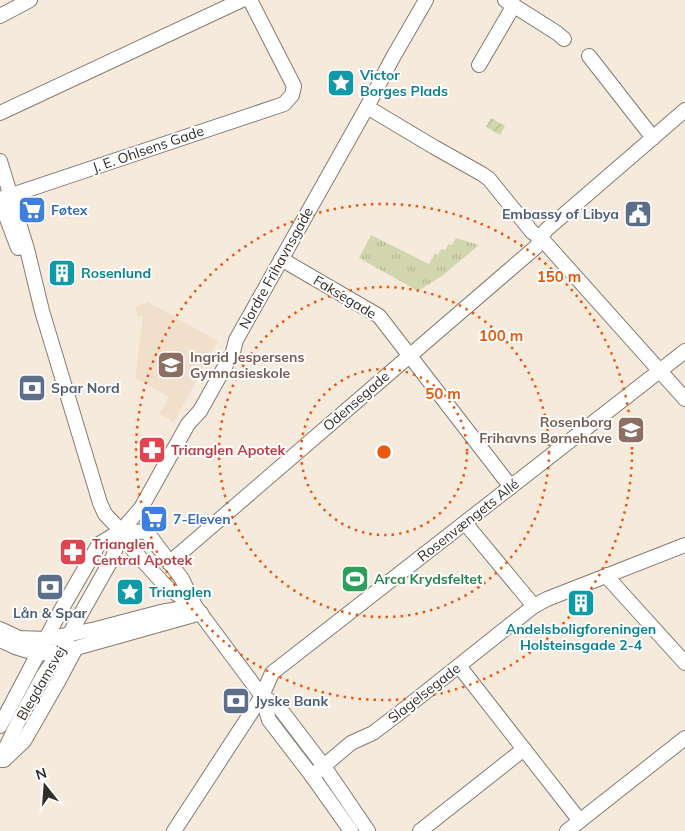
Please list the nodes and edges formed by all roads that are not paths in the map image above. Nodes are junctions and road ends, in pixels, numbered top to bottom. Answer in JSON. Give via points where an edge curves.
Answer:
{"nodes":[{"id":1,"x":30,"y":0,"type":"edge"},
{"id":2,"x":242,"y":0,"type":"edge"},
{"id":3,"x":250,"y":0,"type":"edge"},
{"id":4,"x":426,"y":0,"type":"edge"},
{"id":5,"x":509,"y":2,"type":"edge"},
{"id":6,"x":0,"y":16,"type":"edge"},
{"id":7,"x":564,"y":39,"type":"dead end"},
{"id":8,"x":589,"y":56,"type":"dead end"},
{"id":9,"x":479,"y":65,"type":"dead end"},
{"id":10,"x":367,"y":107,"type":"junction"},
{"id":11,"x":685,"y":110,"type":"edge"},
{"id":12,"x":0,"y":113,"type":"edge"},
{"id":13,"x":653,"y":138,"type":"junction"},
{"id":14,"x":0,"y":161,"type":"edge"},
{"id":15,"x":4,"y":198,"type":"edge"},
{"id":16,"x":542,"y":238,"type":"junction"},
{"id":17,"x":281,"y":259,"type":"junction"},
{"id":18,"x":685,"y":351,"type":"edge"},
{"id":19,"x":410,"y":355,"type":"junction"},
{"id":20,"x":661,"y":371,"type":"junction"},
{"id":21,"x":685,"y":399,"type":"edge"},
{"id":22,"x":511,"y":487,"type":"junction"},
{"id":23,"x":465,"y":523,"type":"junction"},
{"id":24,"x":121,"y":531,"type":"junction"},
{"id":25,"x":685,"y":545,"type":"edge"},
{"id":26,"x":169,"y":563,"type":"junction"},
{"id":27,"x":607,"y":574,"type":"junction"},
{"id":28,"x":534,"y":606,"type":"junction"},
{"id":29,"x":198,"y":609,"type":"junction"},
{"id":30,"x":0,"y":630,"type":"edge"},
{"id":31,"x":70,"y":634,"type":"junction"},
{"id":32,"x":46,"y":639,"type":"junction"},
{"id":33,"x":0,"y":640,"type":"edge"},
{"id":34,"x":76,"y":648,"type":"junction"},
{"id":35,"x":60,"y":650,"type":"junction"},
{"id":36,"x":38,"y":654,"type":"junction"},
{"id":37,"x":685,"y":664,"type":"edge"},
{"id":38,"x":459,"y":666,"type":"junction"},
{"id":39,"x":262,"y":696,"type":"junction"},
{"id":40,"x":0,"y":726,"type":"edge"},
{"id":41,"x":685,"y":738,"type":"edge"},
{"id":42,"x":524,"y":749,"type":"junction"},
{"id":43,"x":0,"y":760,"type":"edge"},
{"id":44,"x":0,"y":764,"type":"edge"},
{"id":45,"x":323,"y":765,"type":"junction"},
{"id":46,"x":312,"y":776,"type":"junction"},
{"id":47,"x":580,"y":821,"type":"junction"},
{"id":48,"x":174,"y":831,"type":"edge"},
{"id":49,"x":351,"y":831,"type":"edge"},
{"id":50,"x":368,"y":831,"type":"edge"},
{"id":51,"x":420,"y":831,"type":"edge"},
{"id":52,"x":568,"y":831,"type":"edge"}],
"edges":[{"from":1,"to":6,"type":"street"},
{"from":2,"to":12,"type":"street"},
{"from":3,"to":15,"type":"street","name":"J. E. Ohlsens Gade","via":[[294,86],[292,95],[284,104]]},
{"from":4,"to":10,"type":"street","name":"Nordre Frihavnsgade"},
{"from":5,"to":7,"type":"street"},
{"from":5,"to":9,"type":"street"},
{"from":8,"to":13,"type":"street"},
{"from":10,"to":16,"type":"street","via":[[489,179],[532,232]]},
{"from":10,"to":17,"type":"street","name":"Nordre Frihavnsgade"},
{"from":11,"to":13,"type":"street","name":"Odensegade"},
{"from":13,"to":16,"type":"street","name":"Odensegade","via":[[546,230]]},
{"from":14,"to":15,"type":"street"},
{"from":15,"to":24,"type":"street","via":[[27,249],[42,311],[100,503],[105,514]]},
{"from":16,"to":19,"type":"street","name":"Odensegade","via":[[536,247]]},
{"from":16,"to":20,"type":"street"},
{"from":17,"to":19,"type":"street","name":"Faksegade","via":[[378,316]]},
{"from":17,"to":24,"type":"street","name":"Nordre Frihavnsgade","via":[[200,411],[188,424],[141,508]]},
{"from":18,"to":20,"type":"street","name":"Rosenvængets Allé"},
{"from":19,"to":22,"type":"street","name":"Faksegade"},
{"from":19,"to":26,"type":"street","name":"Odensegade"},
{"from":20,"to":21,"type":"street"},
{"from":20,"to":22,"type":"street","name":"Rosenvængets Allé"},
{"from":22,"to":23,"type":"street","name":"Rosenvængets Allé"},
{"from":23,"to":28,"type":"street"},
{"from":23,"to":39,"type":"street","name":"Rosenvængets Allé","via":[[272,673]]},
{"from":24,"to":26,"type":"street","via":[[147,532]]},
{"from":24,"to":29,"type":"street","via":[[167,588]]},
{"from":24,"to":31,"type":"street","via":[[113,557]]},
{"from":24,"to":32,"type":"street","via":[[99,544]]},
{"from":25,"to":27,"type":"street","name":"Slagelsegade"},
{"from":26,"to":29,"type":"street"},
{"from":27,"to":28,"type":"street","name":"Slagelsegade"},
{"from":27,"to":37,"type":"street"},
{"from":28,"to":38,"type":"street","name":"Slagelsegade"},
{"from":29,"to":31,"type":"street","via":[[161,612]]},
{"from":29,"to":34,"type":"street"},
{"from":29,"to":39,"type":"street"},
{"from":30,"to":32,"type":"street","via":[[19,638]]},
{"from":31,"to":32,"type":"street"},
{"from":31,"to":35,"type":"street","name":"Blegdamsvej"},
{"from":32,"to":36,"type":"street","name":"Blegdamsvej"},
{"from":33,"to":36,"type":"street"},
{"from":34,"to":35,"type":"street"},
{"from":34,"to":44,"type":"street","via":[[24,741]]},
{"from":35,"to":36,"type":"street"},
{"from":35,"to":43,"type":"street","name":"Blegdamsvej","via":[[20,718]]},
{"from":36,"to":40,"type":"street","name":"Blegdamsvej"},
{"from":38,"to":42,"type":"street"},
{"from":38,"to":45,"type":"street","name":"Slagelsegade","via":[[373,733],[351,742]]},
{"from":39,"to":45,"type":"street","via":[[278,706]]},
{"from":39,"to":46,"type":"street","via":[[268,720]]},
{"from":39,"to":48,"type":"street","name":"Rosenvængets Allé"},
{"from":41,"to":47,"type":"street"},
{"from":42,"to":47,"type":"street"},
{"from":42,"to":51,"type":"street"},
{"from":45,"to":46,"type":"street","name":"Slagelsegade"},
{"from":45,"to":50,"type":"street"},
{"from":46,"to":49,"type":"street"},
{"from":47,"to":52,"type":"street"}]}
